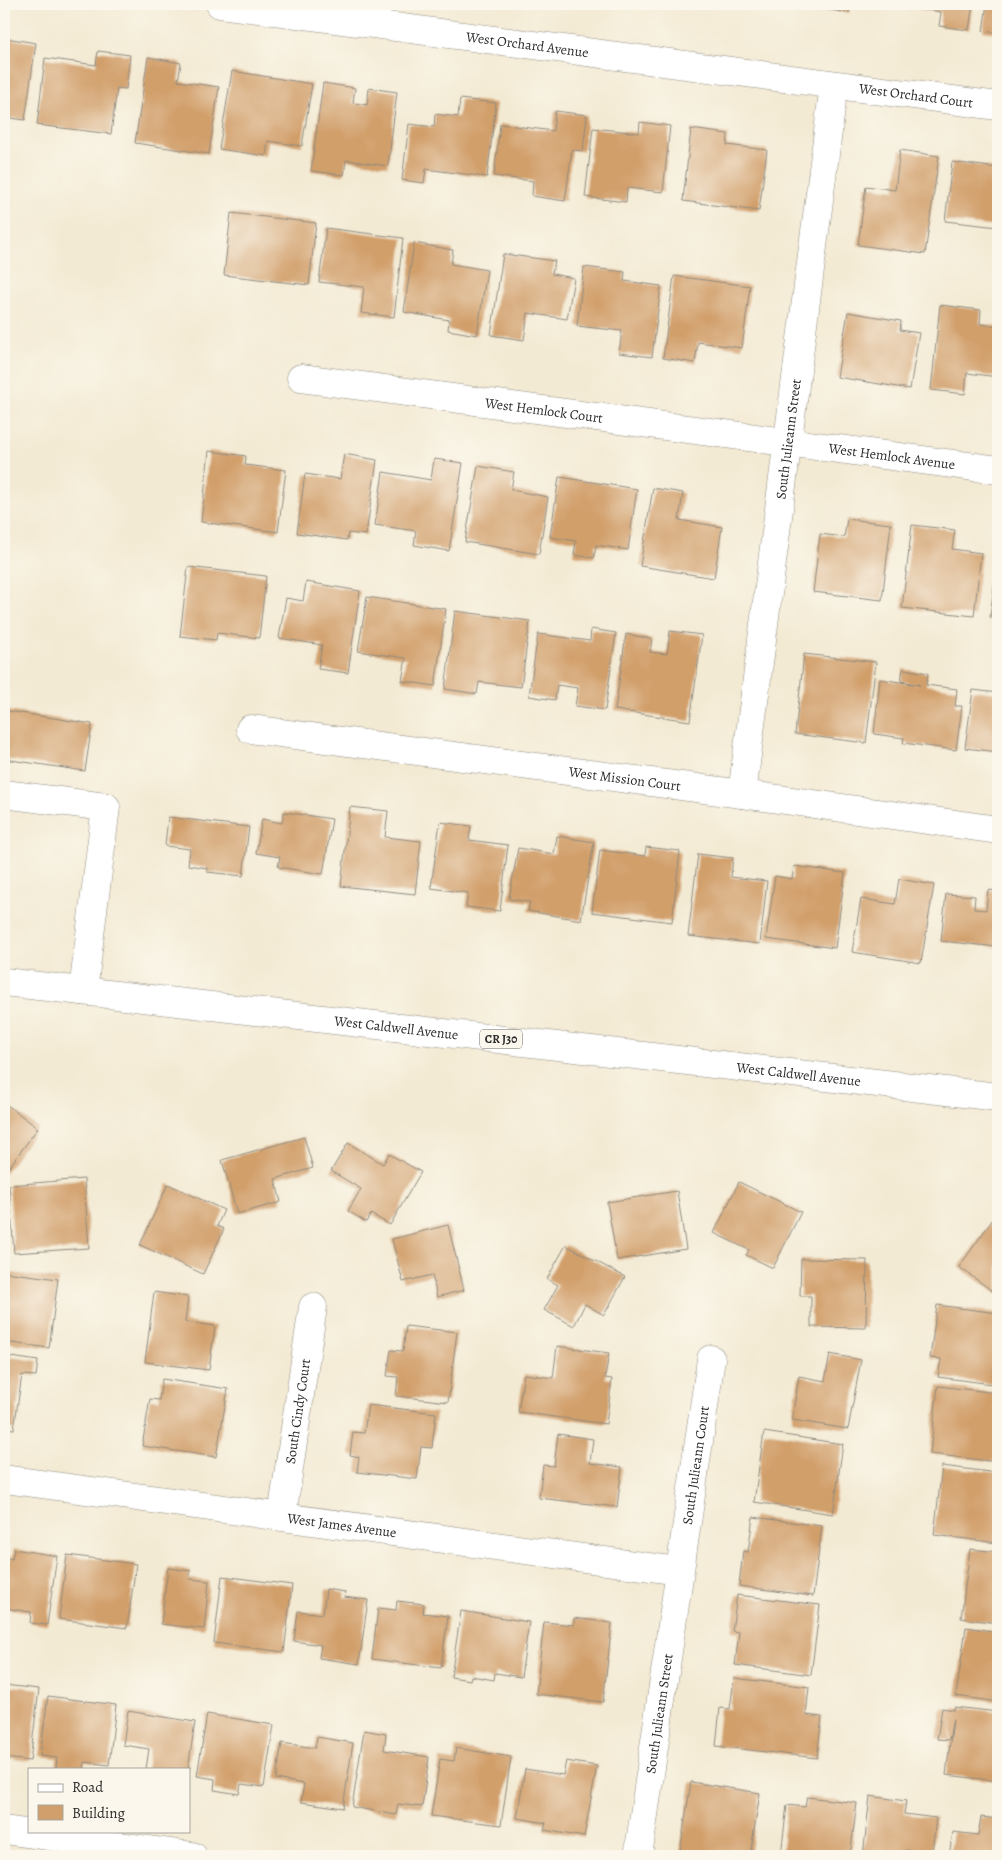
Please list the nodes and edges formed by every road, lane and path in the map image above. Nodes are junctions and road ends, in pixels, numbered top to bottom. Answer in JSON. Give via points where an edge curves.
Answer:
{"nodes":[{"id":1,"x":220,"y":4,"type":"edge"},
{"id":2,"x":834,"y":85,"type":"junction"},
{"id":3,"x":998,"y":106,"type":"edge"},
{"id":4,"x":301,"y":378,"type":"dead end"},
{"id":5,"x":787,"y":442,"type":"junction"},
{"id":6,"x":998,"y":470,"type":"edge"},
{"id":7,"x":250,"y":730,"type":"dead end"},
{"id":8,"x":4,"y":794,"type":"edge"},
{"id":9,"x":742,"y":794,"type":"junction"},
{"id":10,"x":998,"y":830,"type":"edge"},
{"id":11,"x":4,"y":982,"type":"edge"},
{"id":12,"x":83,"y":991,"type":"junction"},
{"id":13,"x":998,"y":1097,"type":"edge"},
{"id":14,"x":314,"y":1307,"type":"dead end"},
{"id":15,"x":711,"y":1359,"type":"dead end"},
{"id":16,"x":4,"y":1479,"type":"edge"},
{"id":17,"x":282,"y":1516,"type":"junction"},
{"id":18,"x":679,"y":1572,"type":"junction"},
{"id":19,"x":4,"y":1830,"type":"edge"},
{"id":20,"x":193,"y":1856,"type":"edge"},
{"id":21,"x":638,"y":1856,"type":"edge"}],
"edges":[{"from":1,"to":2,"type":"street","name":"West Orchard Avenue"},
{"from":2,"to":3,"type":"street","name":"West Orchard Court"},
{"from":2,"to":5,"type":"street","name":"South Julieann Street"},
{"from":4,"to":5,"type":"street","name":"West Hemlock Court"},
{"from":5,"to":6,"type":"street","name":"West Hemlock Avenue"},
{"from":5,"to":9,"type":"street","name":"South Julieann Street"},
{"from":7,"to":9,"type":"street","name":"West Mission Court"},
{"from":8,"to":12,"type":"street","via":[[106,807]]},
{"from":9,"to":10,"type":"street","name":"West Mission Court"},
{"from":11,"to":12,"type":"street","name":"West Caldwell Avenue","number":"CR J30"},
{"from":12,"to":13,"type":"street","name":"West Caldwell Avenue","number":"CR J30"},
{"from":14,"to":17,"type":"street","name":"South Cindy Court"},
{"from":15,"to":18,"type":"street","name":"South Julieann Court"},
{"from":16,"to":17,"type":"street","name":"West James Avenue"},
{"from":17,"to":18,"type":"street","name":"West James Avenue"},
{"from":18,"to":21,"type":"street","name":"South Julieann Street"},
{"from":19,"to":20,"type":"street"}]}
